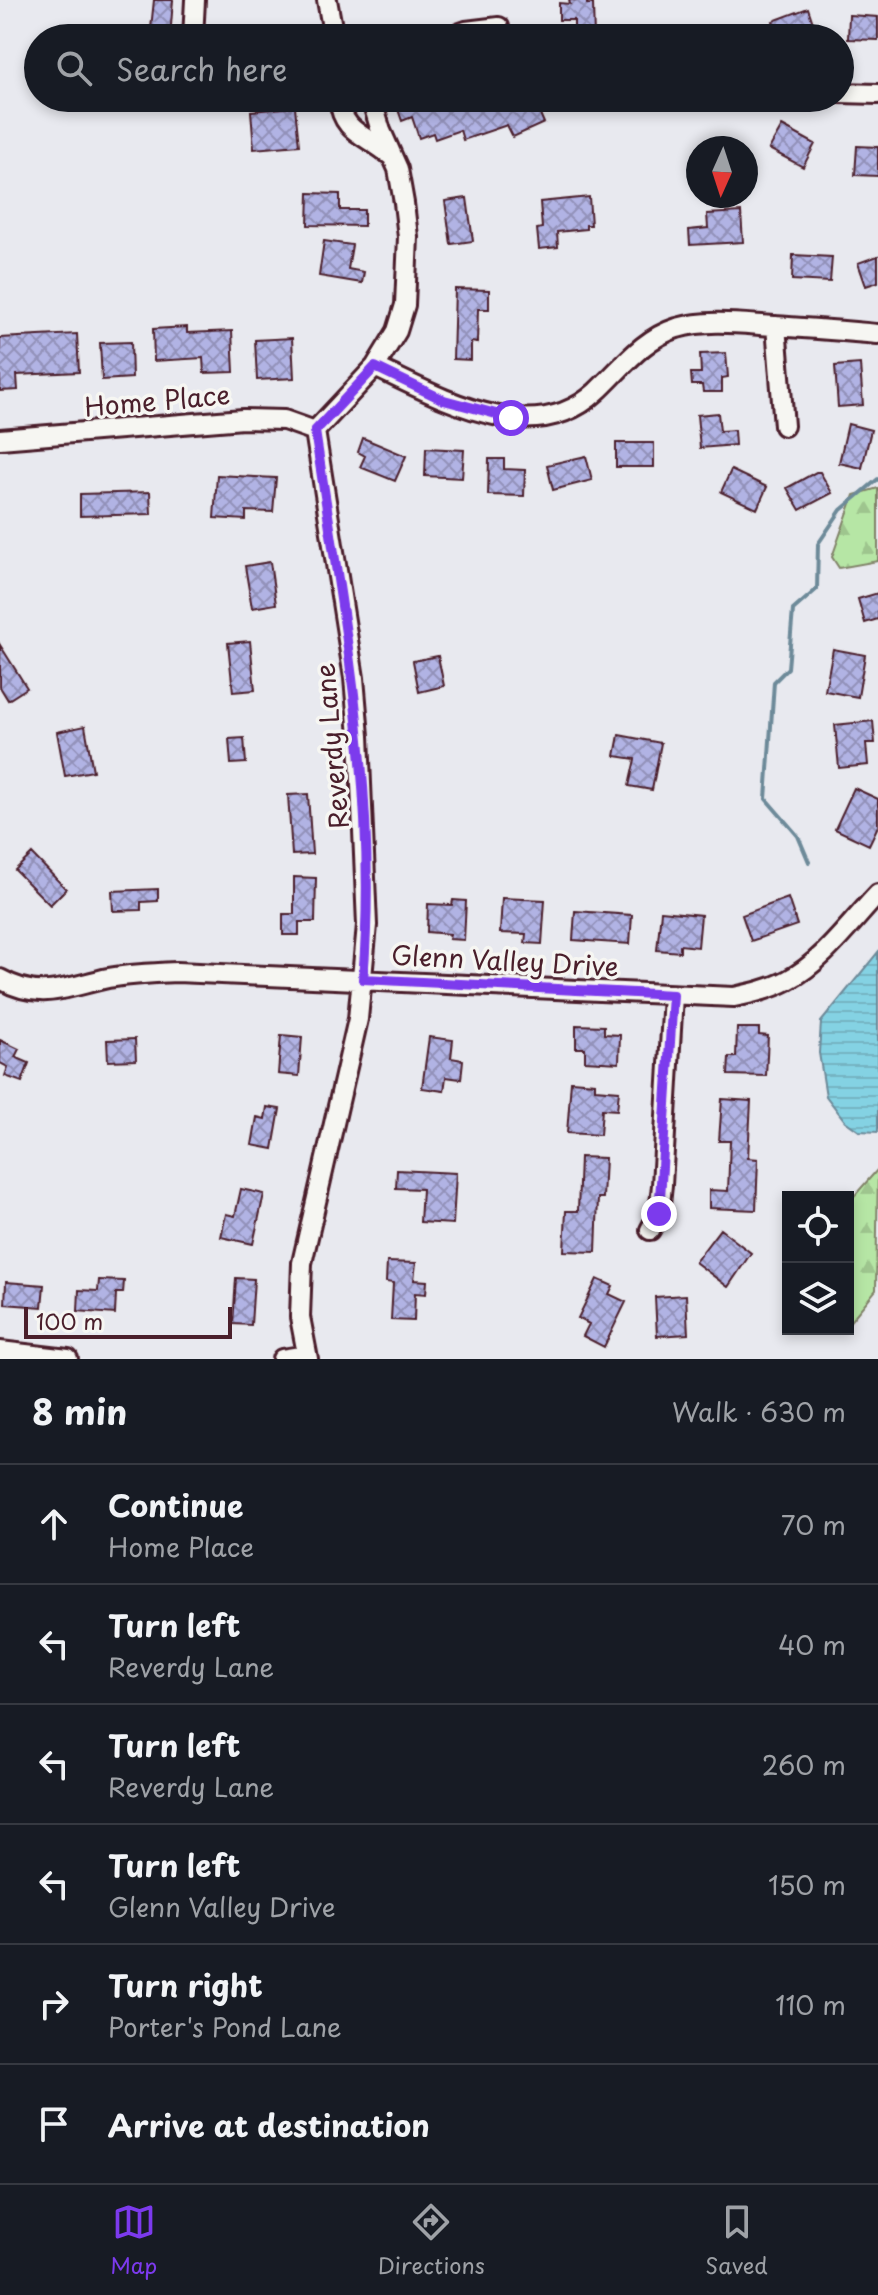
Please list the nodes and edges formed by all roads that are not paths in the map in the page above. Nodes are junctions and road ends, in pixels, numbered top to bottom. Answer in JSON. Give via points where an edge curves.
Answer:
{"nodes":[{"id":1,"x":195,"y":0,"type":"edge"},
{"id":2,"x":327,"y":0,"type":"edge"},
{"id":3,"x":194,"y":24,"type":"edge"},
{"id":4,"x":331,"y":24,"type":"edge"},
{"id":5,"x":854,"y":93,"type":"edge"},
{"id":6,"x":878,"y":94,"type":"edge"},
{"id":7,"x":342,"y":112,"type":"edge"},
{"id":8,"x":376,"y":112,"type":"edge"},
{"id":9,"x":392,"y":157,"type":"junction"},
{"id":10,"x":776,"y":326,"type":"junction"},
{"id":11,"x":878,"y":334,"type":"edge"},
{"id":12,"x":375,"y":367,"type":"junction"},
{"id":13,"x":784,"y":426,"type":"dead end"},
{"id":14,"x":315,"y":431,"type":"junction"},
{"id":15,"x":0,"y":439,"type":"edge"},
{"id":16,"x":878,"y":894,"type":"edge"},
{"id":17,"x":0,"y":979,"type":"edge"},
{"id":18,"x":363,"y":979,"type":"junction"},
{"id":19,"x":673,"y":995,"type":"junction"},
{"id":20,"x":650,"y":1230,"type":"dead end"},
{"id":21,"x":0,"y":1351,"type":"edge"},
{"id":22,"x":307,"y":1357,"type":"edge"},
{"id":23,"x":68,"y":1359,"type":"edge"},
{"id":24,"x":282,"y":1359,"type":"edge"}],
"edges":[{"from":1,"to":3,"type":"street"},
{"from":2,"to":4,"type":"street"},
{"from":5,"to":6,"type":"street"},
{"from":7,"to":9,"type":"street","via":[[352,130]]},
{"from":8,"to":9,"type":"street"},
{"from":9,"to":12,"type":"street","via":[[407,222],[408,275],[397,331]]},
{"from":10,"to":11,"type":"street"},
{"from":10,"to":12,"type":"street","via":[[704,323],[672,330],[634,352],[583,402],[549,418],[479,411]]},
{"from":10,"to":13,"type":"street"},
{"from":12,"to":14,"type":"street"},
{"from":14,"to":15,"type":"street","name":"Home Place","via":[[284,420],[243,419]]},
{"from":14,"to":18,"type":"street","name":"Reverdy Lane","via":[[354,678],[366,884]]},
{"from":16,"to":19,"type":"street","name":"Glenn Valley Drive","via":[[835,943],[792,978],[734,997]]},
{"from":17,"to":18,"type":"street","name":"Glenn Valley Drive","via":[[43,992],[143,973]]},
{"from":18,"to":19,"type":"street","name":"Glenn Valley Drive"},
{"from":18,"to":22,"type":"street","name":"Reverdy Lane","via":[[302,1263],[300,1317]]},
{"from":19,"to":20,"type":"street","via":[[662,1185],[659,1214]]},
{"from":21,"to":23,"type":"street"},
{"from":22,"to":24,"type":"street"}]}
